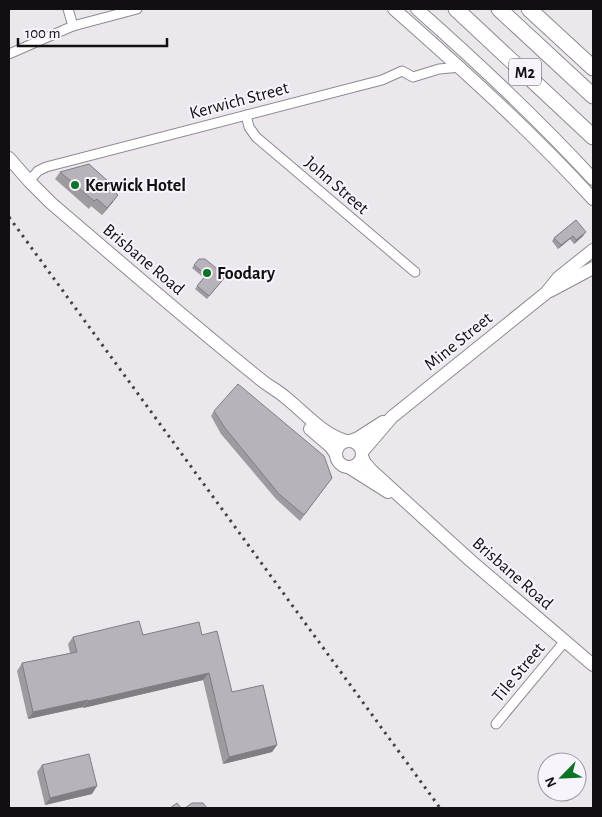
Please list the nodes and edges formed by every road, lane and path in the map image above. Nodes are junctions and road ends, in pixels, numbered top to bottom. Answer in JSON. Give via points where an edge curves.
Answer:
{"nodes":[{"id":1,"x":68,"y":9,"type":"edge"},
{"id":2,"x":138,"y":9,"type":"edge"},
{"id":3,"x":394,"y":9,"type":"edge"},
{"id":4,"x":416,"y":9,"type":"edge"},
{"id":5,"x":456,"y":9,"type":"edge"},
{"id":6,"x":499,"y":9,"type":"edge"},
{"id":7,"x":529,"y":9,"type":"edge"},
{"id":8,"x":73,"y":26,"type":"junction"},
{"id":9,"x":9,"y":54,"type":"edge"},
{"id":10,"x":461,"y":68,"type":"junction"},
{"id":11,"x":593,"y":68,"type":"edge"},
{"id":12,"x":593,"y":96,"type":"edge"},
{"id":13,"x":246,"y":115,"type":"junction"},
{"id":14,"x":593,"y":137,"type":"edge"},
{"id":15,"x":9,"y":158,"type":"edge"},
{"id":16,"x":593,"y":179,"type":"edge"},
{"id":17,"x":29,"y":180,"type":"junction"},
{"id":18,"x":593,"y":199,"type":"edge"},
{"id":19,"x":593,"y":250,"type":"edge"},
{"id":20,"x":593,"y":268,"type":"edge"},
{"id":21,"x":415,"y":272,"type":"dead end"},
{"id":22,"x":546,"y":293,"type":"junction"},
{"id":23,"x":262,"y":381,"type":"junction"},
{"id":24,"x":392,"y":417,"type":"junction"},
{"id":25,"x":348,"y":441,"type":"junction"},
{"id":26,"x":336,"y":453,"type":"junction"},
{"id":27,"x":362,"y":455,"type":"junction"},
{"id":28,"x":350,"y":468,"type":"junction"},
{"id":29,"x":410,"y":506,"type":"junction"},
{"id":30,"x":565,"y":641,"type":"junction"},
{"id":31,"x":593,"y":665,"type":"edge"},
{"id":32,"x":496,"y":724,"type":"dead end"}],
"edges":[{"from":1,"to":8,"type":"street"},
{"from":2,"to":8,"type":"street"},
{"from":3,"to":10,"type":"main road"},
{"from":4,"to":16,"type":"main road","via":[[524,108]]},
{"from":5,"to":14,"type":"highway","number":"M2"},
{"from":6,"to":12,"type":"highway","number":"M2"},
{"from":7,"to":11,"type":"highway"},
{"from":8,"to":9,"type":"street"},
{"from":10,"to":13,"type":"street","name":"Kerwich Street","via":[[440,69],[413,77],[402,71],[382,80]]},
{"from":10,"to":18,"type":"main road","via":[[538,140]]},
{"from":13,"to":17,"type":"street","name":"Kerwich Street","via":[[46,167]]},
{"from":13,"to":21,"type":"street","name":"John Street","via":[[256,137]]},
{"from":15,"to":17,"type":"main road","name":"Brisbane Road"},
{"from":17,"to":23,"type":"main road","name":"Brisbane Road","via":[[75,224]]},
{"from":19,"to":22,"type":"main road","name":"Mine Street","via":[[558,278]]},
{"from":20,"to":22,"type":"main road","name":"Mine Street"},
{"from":22,"to":24,"type":"main road","name":"Mine Street"},
{"from":23,"to":25,"type":"main road","name":"Brisbane Road","via":[[328,433]]},
{"from":23,"to":26,"type":"main road","name":"Brisbane Road"},
{"from":24,"to":25,"type":"main road","name":"Mine Street"},
{"from":24,"to":27,"type":"main road","name":"Mine Street"},
{"from":25,"to":26,"type":"main road","via":[[341,443]]},
{"from":25,"to":27,"type":"main road","via":[[358,444]]},
{"from":26,"to":28,"type":"main road","via":[[341,465]]},
{"from":27,"to":28,"type":"main road","via":[[358,464]]},
{"from":27,"to":29,"type":"main road","name":"Brisbane Road","via":[[369,467]]},
{"from":28,"to":29,"type":"main road","name":"Brisbane Road"},
{"from":29,"to":30,"type":"main road","name":"Brisbane Road"},
{"from":30,"to":31,"type":"main road","name":"Brisbane Road"},
{"from":30,"to":32,"type":"street","name":"Tile Street"}]}
